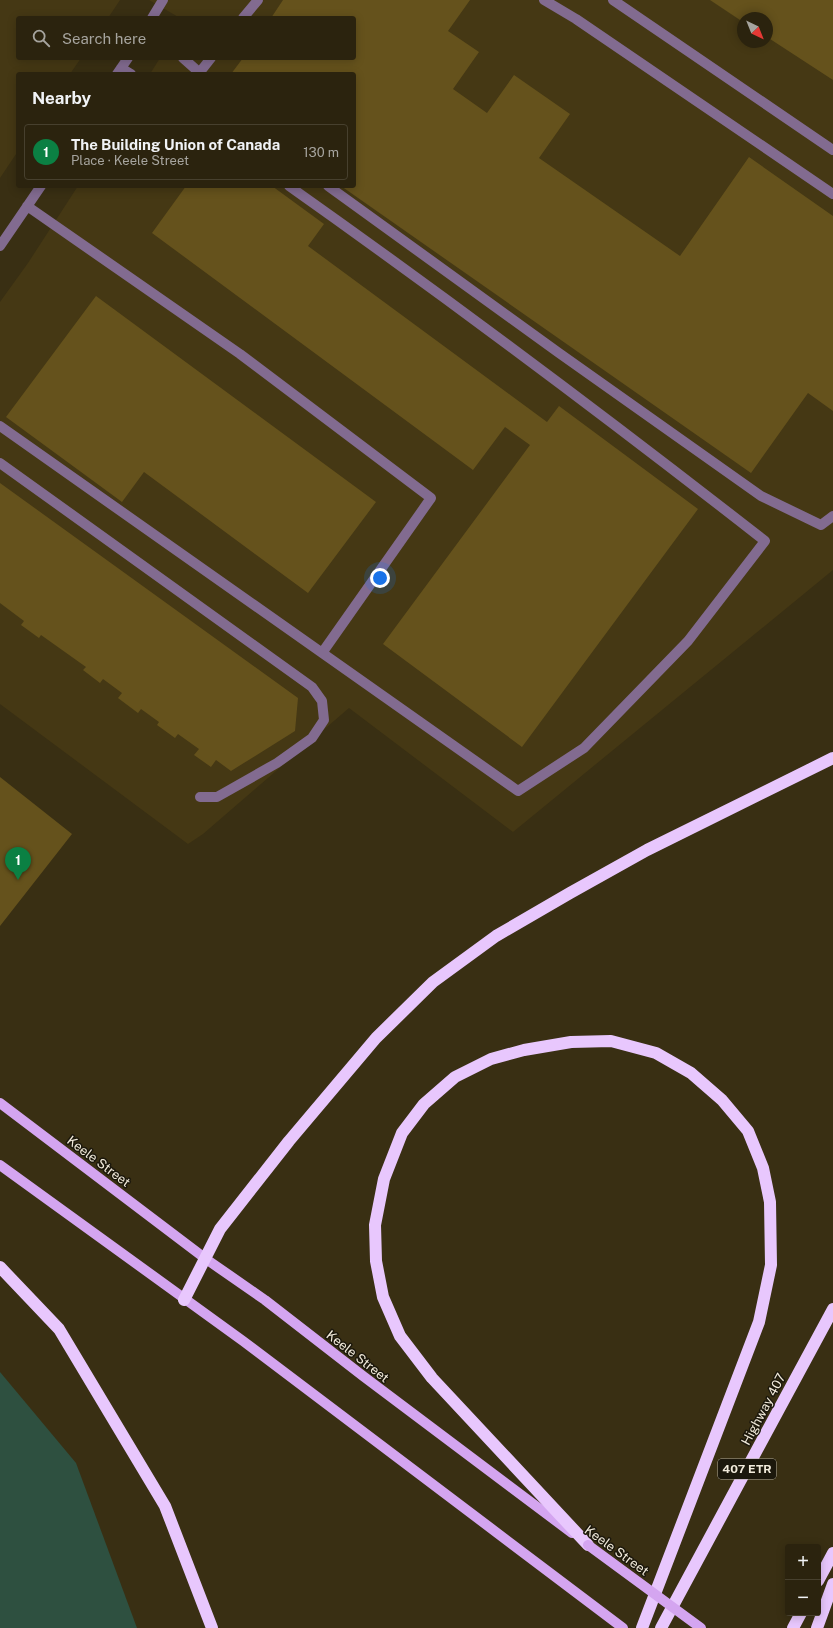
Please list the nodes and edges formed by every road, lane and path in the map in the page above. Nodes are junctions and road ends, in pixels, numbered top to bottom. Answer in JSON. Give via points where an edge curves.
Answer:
{"nodes":[{"id":1,"x":163,"y":0,"type":"edge"},
{"id":2,"x":258,"y":0,"type":"edge"},
{"id":3,"x":544,"y":0,"type":"edge"},
{"id":4,"x":613,"y":0,"type":"edge"},
{"id":5,"x":153,"y":16,"type":"edge"},
{"id":6,"x":245,"y":16,"type":"edge"},
{"id":7,"x":127,"y":60,"type":"edge"},
{"id":8,"x":185,"y":60,"type":"edge"},
{"id":9,"x":210,"y":60,"type":"edge"},
{"id":10,"x":119,"y":71,"type":"edge"},
{"id":11,"x":199,"y":72,"type":"edge"},
{"id":12,"x":201,"y":72,"type":"edge"},
{"id":13,"x":833,"y":150,"type":"edge"},
{"id":14,"x":40,"y":188,"type":"edge"},
{"id":15,"x":292,"y":188,"type":"edge"},
{"id":16,"x":331,"y":188,"type":"edge"},
{"id":17,"x":833,"y":194,"type":"edge"},
{"id":18,"x":27,"y":206,"type":"junction"},
{"id":19,"x":0,"y":246,"type":"edge"},
{"id":20,"x":0,"y":426,"type":"edge"},
{"id":21,"x":0,"y":463,"type":"edge"},
{"id":22,"x":833,"y":516,"type":"edge"},
{"id":23,"x":322,"y":653,"type":"junction"},
{"id":24,"x":833,"y":758,"type":"edge"},
{"id":25,"x":200,"y":797,"type":"dead end"},
{"id":26,"x":0,"y":1103,"type":"edge"},
{"id":27,"x":0,"y":1165,"type":"edge"},
{"id":28,"x":206,"y":1259,"type":"junction"},
{"id":29,"x":0,"y":1267,"type":"edge"},
{"id":30,"x":184,"y":1300,"type":"junction"},
{"id":31,"x":833,"y":1309,"type":"edge"},
{"id":32,"x":588,"y":1545,"type":"junction"},
{"id":33,"x":833,"y":1553,"type":"edge"},
{"id":34,"x":819,"y":1580,"type":"edge"},
{"id":35,"x":833,"y":1584,"type":"edge"},
{"id":36,"x":799,"y":1616,"type":"edge"},
{"id":37,"x":212,"y":1628,"type":"edge"},
{"id":38,"x":623,"y":1628,"type":"edge"},
{"id":39,"x":642,"y":1628,"type":"edge"},
{"id":40,"x":661,"y":1628,"type":"edge"},
{"id":41,"x":701,"y":1628,"type":"edge"},
{"id":42,"x":793,"y":1628,"type":"edge"},
{"id":43,"x":817,"y":1628,"type":"edge"}],
"edges":[{"from":1,"to":5,"type":"street"},
{"from":2,"to":6,"type":"street"},
{"from":3,"to":17,"type":"street"},
{"from":4,"to":13,"type":"street"},
{"from":7,"to":10,"type":"street"},
{"from":8,"to":11,"type":"street"},
{"from":9,"to":12,"type":"street"},
{"from":14,"to":18,"type":"street"},
{"from":15,"to":23,"type":"street","via":[[393,260],[765,541],[688,642],[584,748],[518,791]]},
{"from":16,"to":22,"type":"street","via":[[762,496],[821,525]]},
{"from":18,"to":19,"type":"street"},
{"from":18,"to":23,"type":"street","via":[[240,354],[431,498]]},
{"from":20,"to":23,"type":"street"},
{"from":21,"to":25,"type":"street","via":[[312,687],[322,701],[324,720],[312,738],[277,763],[217,797]]},
{"from":24,"to":28,"type":"highway","via":[[647,850],[570,893],[496,936],[433,982],[376,1038],[289,1141],[220,1229]]},
{"from":26,"to":28,"type":"main road","name":"Keele Street"},
{"from":27,"to":30,"type":"main road"},
{"from":28,"to":30,"type":"highway"},
{"from":28,"to":32,"type":"main road","name":"Keele Street","via":[[265,1300]]},
{"from":29,"to":37,"type":"highway","via":[[59,1329],[165,1506]]},
{"from":30,"to":38,"type":"main road","via":[[243,1341]]},
{"from":31,"to":40,"type":"highway","name":"Highway 407","number":"407 ETR"},
{"from":32,"to":39,"type":"highway","via":[[432,1378],[400,1336],[383,1297],[376,1261],[375,1225],[384,1179],[402,1133],[424,1104],[455,1077],[491,1059],[524,1050],[571,1042],[611,1041],[656,1053],[691,1073],[722,1100],[748,1131],[762,1168],[770,1202],[771,1265],[759,1322]]},
{"from":32,"to":41,"type":"main road","name":"Keele Street","bridge":true},
{"from":33,"to":34,"type":"highway"},
{"from":35,"to":43,"type":"highway"},
{"from":36,"to":42,"type":"highway"}]}
